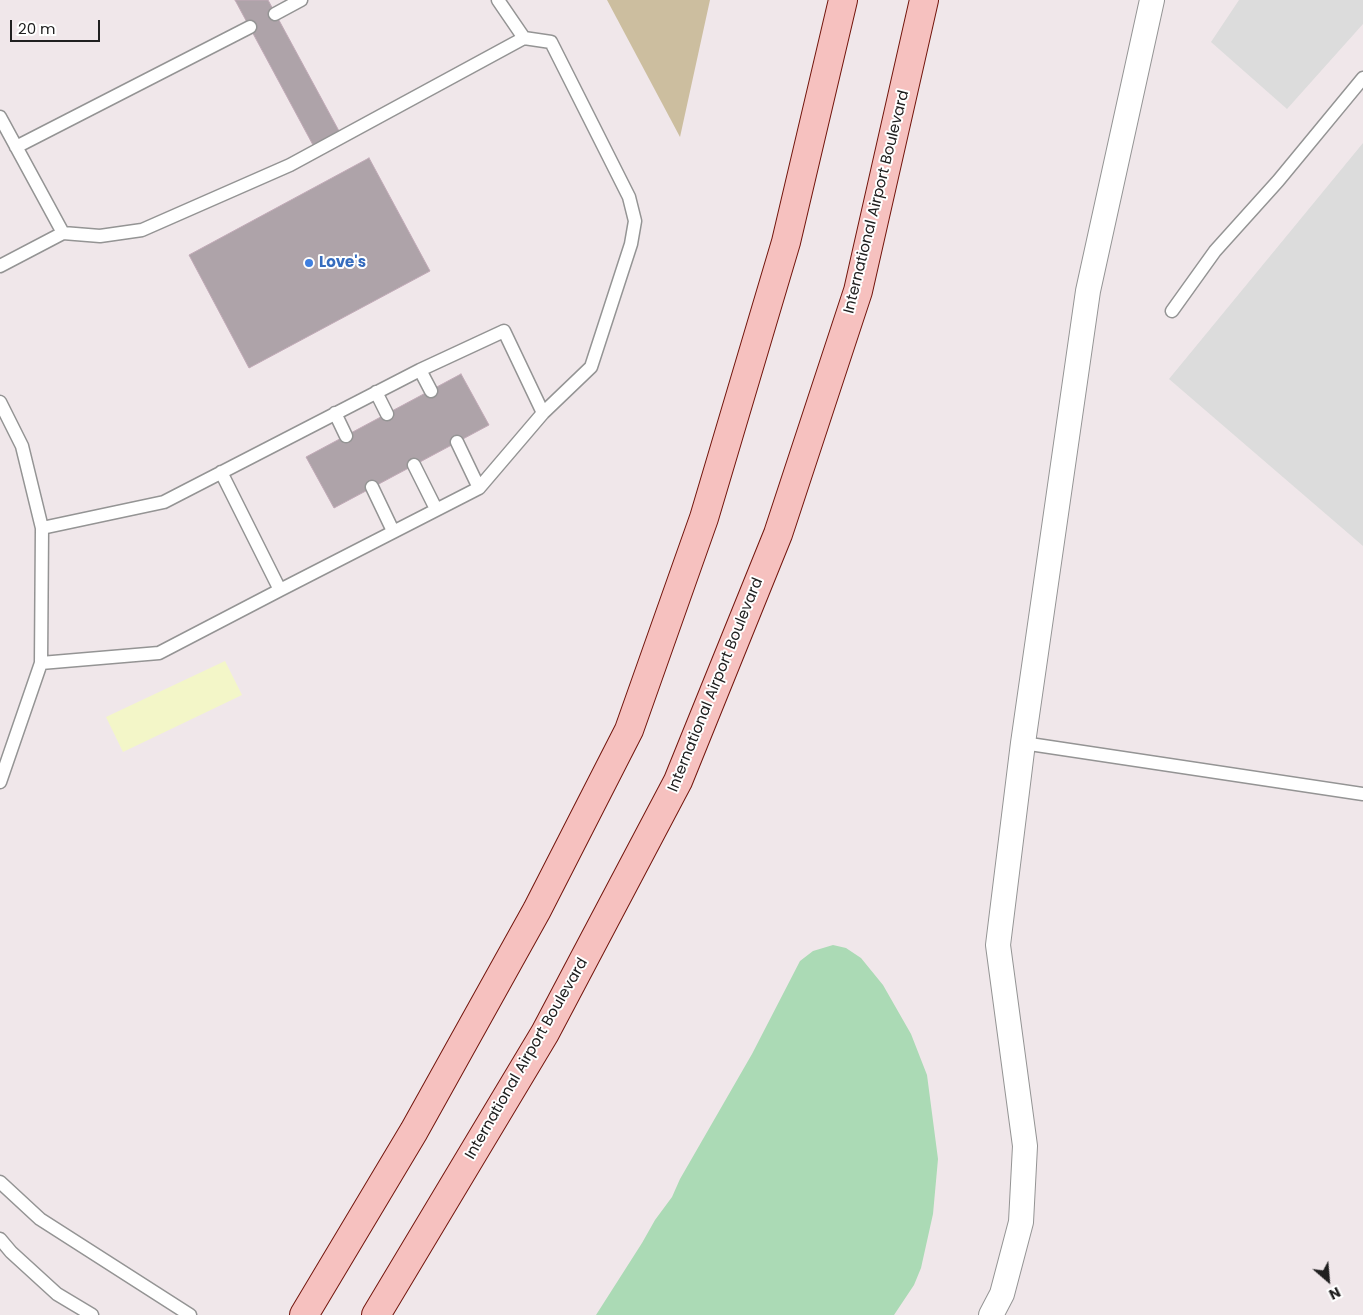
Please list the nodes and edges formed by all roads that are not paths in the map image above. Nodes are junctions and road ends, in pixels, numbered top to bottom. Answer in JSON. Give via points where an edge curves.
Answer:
{"nodes":[{"id":1,"x":301,"y":0,"type":"edge"},
{"id":2,"x":498,"y":0,"type":"edge"},
{"id":3,"x":843,"y":0,"type":"edge"},
{"id":4,"x":924,"y":0,"type":"edge"},
{"id":5,"x":1152,"y":0,"type":"edge"},
{"id":6,"x":275,"y":14,"type":"dead end"},
{"id":7,"x":250,"y":26,"type":"dead end"},
{"id":8,"x":524,"y":38,"type":"junction"},
{"id":9,"x":1363,"y":78,"type":"edge"},
{"id":10,"x":0,"y":117,"type":"edge"},
{"id":11,"x":16,"y":147,"type":"junction"},
{"id":12,"x":63,"y":233,"type":"junction"},
{"id":13,"x":0,"y":266,"type":"edge"},
{"id":14,"x":1172,"y":312,"type":"dead end"},
{"id":15,"x":420,"y":370,"type":"junction"},
{"id":16,"x":431,"y":391,"type":"dead end"},
{"id":17,"x":376,"y":392,"type":"junction"},
{"id":18,"x":0,"y":402,"type":"edge"},
{"id":19,"x":335,"y":413,"type":"junction"},
{"id":20,"x":543,"y":413,"type":"junction"},
{"id":21,"x":387,"y":414,"type":"dead end"},
{"id":22,"x":346,"y":436,"type":"dead end"},
{"id":23,"x":457,"y":442,"type":"dead end"},
{"id":24,"x":414,"y":465,"type":"dead end"},
{"id":25,"x":221,"y":472,"type":"junction"},
{"id":26,"x":372,"y":487,"type":"dead end"},
{"id":27,"x":479,"y":488,"type":"junction"},
{"id":28,"x":436,"y":509,"type":"junction"},
{"id":29,"x":42,"y":528,"type":"junction"},
{"id":30,"x":394,"y":531,"type":"junction"},
{"id":31,"x":280,"y":590,"type":"junction"},
{"id":32,"x":41,"y":663,"type":"junction"},
{"id":33,"x":1023,"y":743,"type":"junction"},
{"id":34,"x":0,"y":782,"type":"edge"},
{"id":35,"x":1363,"y":794,"type":"edge"},
{"id":36,"x":0,"y":1182,"type":"edge"},
{"id":37,"x":0,"y":1238,"type":"edge"},
{"id":38,"x":92,"y":1315,"type":"edge"},
{"id":39,"x":190,"y":1315,"type":"edge"},
{"id":40,"x":304,"y":1315,"type":"edge"},
{"id":41,"x":376,"y":1315,"type":"edge"},
{"id":42,"x":991,"y":1315,"type":"edge"}],
"edges":[{"from":1,"to":6,"type":"lane"},
{"from":2,"to":8,"type":"lane"},
{"from":3,"to":40,"type":"main road","via":[[783,251],[704,518],[629,730],[537,910],[414,1131]]},
{"from":4,"to":41,"type":"main road","name":"International Airport Boulevard","via":[[858,291],[778,534],[678,780],[545,1033]]},
{"from":5,"to":33,"type":"street","via":[[1088,290]]},
{"from":7,"to":11,"type":"lane"},
{"from":8,"to":12,"type":"lane","via":[[290,165],[142,230],[100,236]]},
{"from":8,"to":20,"type":"lane","via":[[552,42],[629,197],[635,221],[631,244],[591,367]]},
{"from":9,"to":14,"type":"lane","via":[[1278,182],[1215,251]]},
{"from":10,"to":11,"type":"lane"},
{"from":11,"to":12,"type":"lane"},
{"from":12,"to":13,"type":"lane"},
{"from":15,"to":16,"type":"lane"},
{"from":15,"to":17,"type":"lane"},
{"from":15,"to":20,"type":"lane","via":[[504,331]]},
{"from":17,"to":19,"type":"lane"},
{"from":17,"to":21,"type":"lane"},
{"from":18,"to":29,"type":"lane","via":[[22,446]]},
{"from":19,"to":22,"type":"lane"},
{"from":19,"to":25,"type":"lane"},
{"from":20,"to":27,"type":"lane"},
{"from":23,"to":27,"type":"lane"},
{"from":24,"to":28,"type":"lane"},
{"from":25,"to":29,"type":"lane","via":[[164,502]]},
{"from":25,"to":31,"type":"lane"},
{"from":26,"to":30,"type":"lane"},
{"from":27,"to":28,"type":"lane"},
{"from":28,"to":30,"type":"lane"},
{"from":29,"to":32,"type":"lane"},
{"from":30,"to":31,"type":"lane"},
{"from":31,"to":32,"type":"lane","via":[[159,653]]},
{"from":32,"to":34,"type":"lane"},
{"from":33,"to":35,"type":"lane"},
{"from":33,"to":42,"type":"street","via":[[998,945],[1025,1146],[1021,1222],[1002,1294]]},
{"from":36,"to":39,"type":"lane","via":[[40,1219]]},
{"from":37,"to":38,"type":"lane","via":[[58,1294]]}]}
